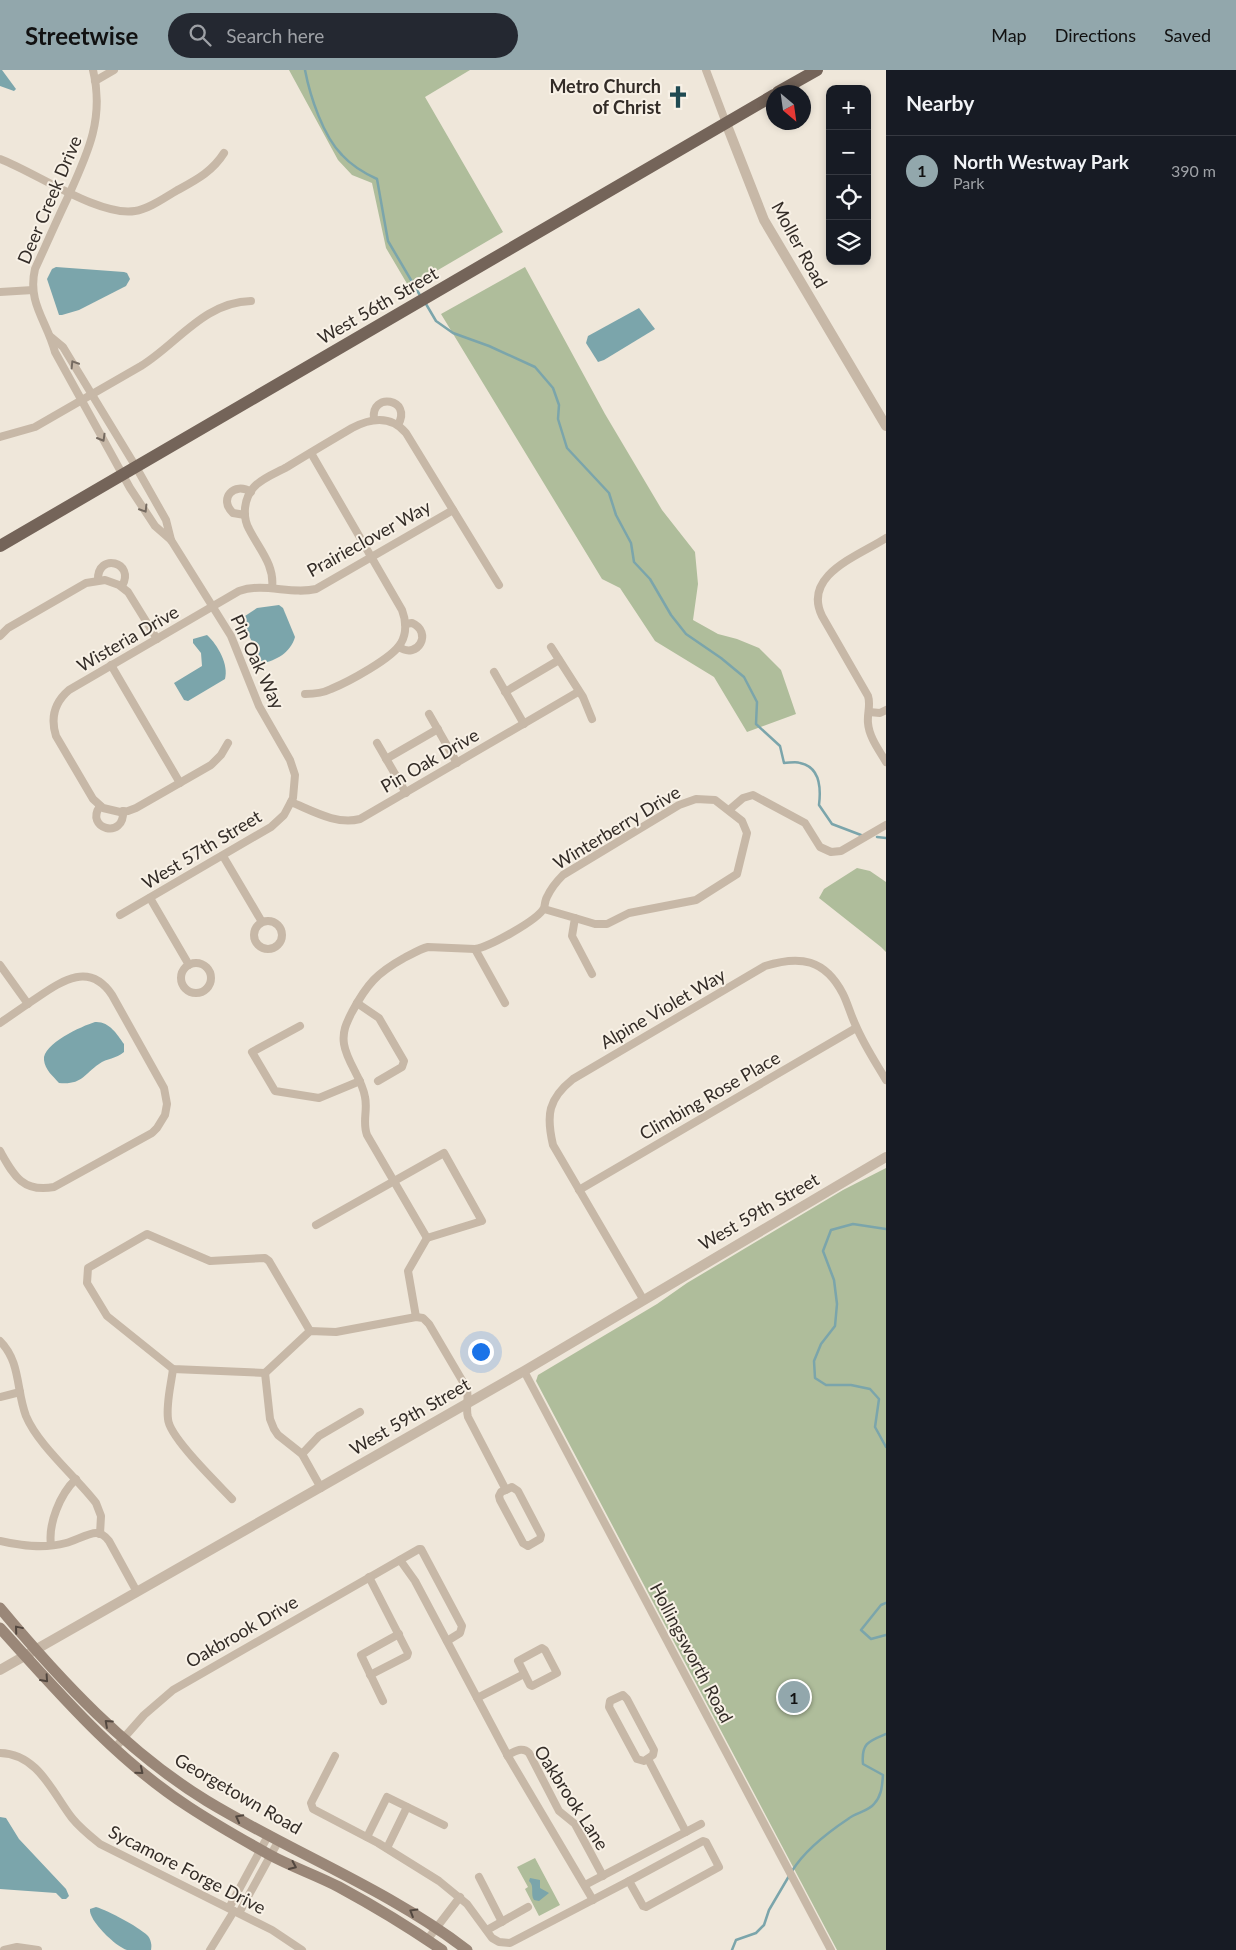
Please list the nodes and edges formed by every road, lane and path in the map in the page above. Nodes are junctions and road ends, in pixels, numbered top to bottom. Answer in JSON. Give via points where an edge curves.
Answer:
{"nodes":[{"id":1,"x":93,"y":70,"type":"edge"},
{"id":2,"x":114,"y":70,"type":"edge"},
{"id":3,"x":706,"y":70,"type":"edge"},
{"id":4,"x":817,"y":70,"type":"edge"},
{"id":5,"x":95,"y":81,"type":"junction"},
{"id":6,"x":790,"y":85,"type":"edge"},
{"id":7,"x":766,"y":100,"type":"edge"},
{"id":8,"x":726,"y":123,"type":"junction"},
{"id":9,"x":224,"y":153,"type":"dead end"},
{"id":10,"x":0,"y":159,"type":"edge"},
{"id":11,"x":70,"y":192,"type":"junction"},
{"id":12,"x":33,"y":290,"type":"junction"},
{"id":13,"x":0,"y":292,"type":"edge"},
{"id":14,"x":251,"y":301,"type":"dead end"},
{"id":15,"x":51,"y":338,"type":"junction"},
{"id":16,"x":93,"y":394,"type":"junction"},
{"id":17,"x":81,"y":401,"type":"junction"},
{"id":18,"x":374,"y":419,"type":"junction"},
{"id":19,"x":398,"y":425,"type":"junction"},
{"id":20,"x":886,"y":426,"type":"edge"},
{"id":21,"x":0,"y":437,"type":"edge"},
{"id":22,"x":310,"y":453,"type":"junction"},
{"id":23,"x":136,"y":466,"type":"junction"},
{"id":24,"x":123,"y":474,"type":"junction"},
{"id":25,"x":251,"y":492,"type":"junction"},
{"id":26,"x":453,"y":510,"type":"junction"},
{"id":27,"x":245,"y":515,"type":"junction"},
{"id":28,"x":886,"y":538,"type":"edge"},
{"id":29,"x":171,"y":540,"type":"junction"},
{"id":30,"x":0,"y":546,"type":"edge"},
{"id":31,"x":371,"y":558,"type":"junction"},
{"id":32,"x":98,"y":580,"type":"junction"},
{"id":33,"x":499,"y":585,"type":"dead end"},
{"id":34,"x":122,"y":586,"type":"junction"},
{"id":35,"x":272,"y":588,"type":"junction"},
{"id":36,"x":213,"y":606,"type":"junction"},
{"id":37,"x":405,"y":624,"type":"junction"},
{"id":38,"x":0,"y":636,"type":"edge"},
{"id":39,"x":157,"y":640,"type":"junction"},
{"id":40,"x":399,"y":647,"type":"junction"},
{"id":41,"x":551,"y":647,"type":"dead end"},
{"id":42,"x":559,"y":660,"type":"junction"},
{"id":43,"x":111,"y":665,"type":"junction"},
{"id":44,"x":494,"y":672,"type":"dead end"},
{"id":45,"x":505,"y":692,"type":"junction"},
{"id":46,"x":578,"y":692,"type":"junction"},
{"id":47,"x":305,"y":694,"type":"dead end"},
{"id":48,"x":886,"y":710,"type":"edge"},
{"id":49,"x":869,"y":712,"type":"junction"},
{"id":50,"x":428,"y":714,"type":"dead end"},
{"id":51,"x":592,"y":719,"type":"dead end"},
{"id":52,"x":524,"y":724,"type":"junction"},
{"id":53,"x":438,"y":729,"type":"junction"},
{"id":54,"x":378,"y":743,"type":"dead end"},
{"id":55,"x":228,"y":744,"type":"dead end"},
{"id":56,"x":386,"y":759,"type":"junction"},
{"id":57,"x":886,"y":762,"type":"edge"},
{"id":58,"x":457,"y":763,"type":"junction"},
{"id":59,"x":180,"y":783,"type":"junction"},
{"id":60,"x":406,"y":793,"type":"junction"},
{"id":61,"x":291,"y":802,"type":"junction"},
{"id":62,"x":100,"y":806,"type":"junction"},
{"id":63,"x":729,"y":810,"type":"junction"},
{"id":64,"x":123,"y":812,"type":"junction"},
{"id":65,"x":886,"y":825,"type":"edge"},
{"id":66,"x":223,"y":856,"type":"junction"},
{"id":67,"x":150,"y":898,"type":"junction"},
{"id":68,"x":544,"y":909,"type":"junction"},
{"id":69,"x":120,"y":915,"type":"dead end"},
{"id":70,"x":575,"y":918,"type":"junction"},
{"id":71,"x":262,"y":922,"type":"dead end"},
{"id":72,"x":475,"y":949,"type":"junction"},
{"id":73,"x":0,"y":965,"type":"edge"},
{"id":74,"x":189,"y":965,"type":"dead end"},
{"id":75,"x":592,"y":974,"type":"dead end"},
{"id":76,"x":504,"y":1003,"type":"dead end"},
{"id":77,"x":28,"y":1004,"type":"junction"},
{"id":78,"x":357,"y":1004,"type":"junction"},
{"id":79,"x":0,"y":1023,"type":"edge"},
{"id":80,"x":300,"y":1026,"type":"dead end"},
{"id":81,"x":856,"y":1028,"type":"junction"},
{"id":82,"x":886,"y":1080,"type":"edge"},
{"id":83,"x":360,"y":1081,"type":"junction"},
{"id":84,"x":378,"y":1081,"type":"dead end"},
{"id":85,"x":0,"y":1151,"type":"edge"},
{"id":86,"x":886,"y":1157,"type":"edge"},
{"id":87,"x":394,"y":1182,"type":"junction"},
{"id":88,"x":579,"y":1190,"type":"junction"},
{"id":89,"x":316,"y":1225,"type":"dead end"},
{"id":90,"x":427,"y":1238,"type":"junction"},
{"id":91,"x":643,"y":1299,"type":"junction"},
{"id":92,"x":416,"y":1317,"type":"junction"},
{"id":93,"x":310,"y":1331,"type":"junction"},
{"id":94,"x":0,"y":1341,"type":"edge"},
{"id":95,"x":173,"y":1369,"type":"junction"},
{"id":96,"x":524,"y":1371,"type":"junction"},
{"id":97,"x":265,"y":1373,"type":"junction"},
{"id":98,"x":20,"y":1392,"type":"junction"},
{"id":99,"x":0,"y":1397,"type":"edge"},
{"id":100,"x":467,"y":1403,"type":"junction"},
{"id":101,"x":360,"y":1412,"type":"dead end"},
{"id":102,"x":302,"y":1454,"type":"junction"},
{"id":103,"x":76,"y":1479,"type":"junction"},
{"id":104,"x":321,"y":1488,"type":"junction"},
{"id":105,"x":506,"y":1490,"type":"junction"},
{"id":106,"x":232,"y":1499,"type":"dead end"},
{"id":107,"x":100,"y":1534,"type":"junction"},
{"id":108,"x":0,"y":1541,"type":"edge"},
{"id":109,"x":51,"y":1545,"type":"junction"},
{"id":110,"x":400,"y":1560,"type":"junction"},
{"id":111,"x":369,"y":1577,"type":"junction"},
{"id":112,"x":137,"y":1592,"type":"junction"},
{"id":113,"x":0,"y":1608,"type":"edge"},
{"id":114,"x":0,"y":1628,"type":"edge"},
{"id":115,"x":399,"y":1634,"type":"junction"},
{"id":116,"x":447,"y":1641,"type":"junction"},
{"id":117,"x":36,"y":1650,"type":"junction"},
{"id":118,"x":25,"y":1657,"type":"junction"},
{"id":119,"x":0,"y":1670,"type":"edge"},
{"id":120,"x":524,"y":1674,"type":"junction"},
{"id":121,"x":370,"y":1676,"type":"junction"},
{"id":122,"x":477,"y":1698,"type":"junction"},
{"id":123,"x":383,"y":1700,"type":"dead end"},
{"id":124,"x":124,"y":1738,"type":"junction"},
{"id":125,"x":114,"y":1749,"type":"junction"},
{"id":126,"x":0,"y":1753,"type":"edge"},
{"id":127,"x":507,"y":1755,"type":"junction"},
{"id":128,"x":335,"y":1756,"type":"dead end"},
{"id":129,"x":648,"y":1759,"type":"junction"},
{"id":130,"x":407,"y":1806,"type":"junction"},
{"id":131,"x":701,"y":1824,"type":"dead end"},
{"id":132,"x":444,"y":1825,"type":"dead end"},
{"id":133,"x":686,"y":1832,"type":"junction"},
{"id":134,"x":367,"y":1836,"type":"junction"},
{"id":135,"x":274,"y":1837,"type":"junction"},
{"id":136,"x":387,"y":1848,"type":"junction"},
{"id":137,"x":266,"y":1852,"type":"junction"},
{"id":138,"x":603,"y":1876,"type":"junction"},
{"id":139,"x":478,"y":1877,"type":"dead end"},
{"id":140,"x":629,"y":1881,"type":"junction"},
{"id":141,"x":585,"y":1885,"type":"junction"},
{"id":142,"x":460,"y":1897,"type":"junction"},
{"id":143,"x":593,"y":1900,"type":"junction"},
{"id":144,"x":528,"y":1907,"type":"dead end"},
{"id":145,"x":234,"y":1911,"type":"junction"},
{"id":146,"x":502,"y":1922,"type":"junction"},
{"id":147,"x":437,"y":1927,"type":"junction"},
{"id":148,"x":487,"y":1930,"type":"junction"},
{"id":149,"x":427,"y":1940,"type":"junction"},
{"id":150,"x":511,"y":1947,"type":"edge"},
{"id":151,"x":4,"y":1950,"type":"edge"},
{"id":152,"x":38,"y":1950,"type":"edge"},
{"id":153,"x":210,"y":1950,"type":"edge"},
{"id":154,"x":302,"y":1950,"type":"edge"},
{"id":155,"x":442,"y":1950,"type":"edge"},
{"id":156,"x":467,"y":1950,"type":"edge"},
{"id":157,"x":831,"y":1950,"type":"edge"}],
"edges":[{"from":1,"to":5,"type":"street","name":"Deer Creek Drive"},
{"from":2,"to":5,"type":"street"},
{"from":3,"to":8,"type":"street","name":"Moller Road"},
{"from":4,"to":6,"type":"main road"},
{"from":5,"to":11,"type":"street","name":"Deer Creek Drive","via":[[97,103],[93,137]]},
{"from":7,"to":8,"type":"main road","name":"West 56th Street"},
{"from":8,"to":20,"type":"street","name":"Moller Road","via":[[764,220]]},
{"from":8,"to":23,"type":"main road","name":"West 56th Street"},
{"from":9,"to":11,"type":"street","via":[[206,174],[138,211],[113,210]]},
{"from":10,"to":11,"type":"street"},
{"from":11,"to":12,"type":"street","name":"Deer Creek Drive","via":[[36,269]]},
{"from":12,"to":13,"type":"street"},
{"from":12,"to":15,"type":"street","name":"Deer Creek Drive"},
{"from":14,"to":16,"type":"street","via":[[230,304],[192,325],[148,362]]},
{"from":16,"to":15,"type":"street","name":"Deer Creek Drive","one_way":true,"via":[[63,347]]},
{"from":15,"to":17,"type":"street","name":"Deer Creek Drive"},
{"from":16,"to":17,"type":"street"},
{"from":16,"to":23,"type":"street","name":"Deer Creek Drive"},
{"from":17,"to":21,"type":"street","via":[[35,427]]},
{"from":17,"to":24,"type":"street","name":"Deer Creek Drive","one_way":true},
{"from":18,"to":19,"type":"street"},
{"from":18,"to":19,"type":"street","via":[[377,406],[390,402],[400,410]]},
{"from":18,"to":22,"type":"street"},
{"from":19,"to":26,"type":"street"},
{"from":22,"to":25,"type":"street","via":[[263,481]]},
{"from":22,"to":31,"type":"street"},
{"from":23,"to":24,"type":"main road","name":"West 56th Street"},
{"from":23,"to":29,"type":"street","name":"Pin Oak Way","via":[[166,520]]},
{"from":24,"to":29,"type":"street","name":"Pin Oak Way","one_way":true,"via":[[155,526]]},
{"from":24,"to":30,"type":"main road","name":"West 56th Street"},
{"from":25,"to":27,"type":"street","via":[[246,500]]},
{"from":25,"to":27,"type":"street","via":[[236,488],[228,497],[230,510],[236,515]]},
{"from":26,"to":31,"type":"street","name":"Prairieclover Way"},
{"from":26,"to":33,"type":"street"},
{"from":27,"to":35,"type":"street","via":[[248,528],[270,569]]},
{"from":28,"to":49,"type":"street","via":[[828,575],[819,588],[818,607],[866,692]]},
{"from":29,"to":36,"type":"street","name":"Pin Oak Way"},
{"from":31,"to":35,"type":"street","name":"Prairieclover Way","via":[[316,589]]},
{"from":31,"to":37,"type":"street","via":[[402,610]]},
{"from":32,"to":34,"type":"street"},
{"from":32,"to":34,"type":"street","via":[[102,567],[115,563],[124,571]]},
{"from":32,"to":38,"type":"street","via":[[86,583],[8,628]]},
{"from":34,"to":39,"type":"street","via":[[133,598]]},
{"from":35,"to":36,"type":"street","name":"Prairieclover Way","via":[[244,589]]},
{"from":36,"to":39,"type":"street","name":"Wisteria Drive"},
{"from":36,"to":61,"type":"street","name":"Pin Oak Way","via":[[235,644],[259,706],[292,763],[295,783]]},
{"from":37,"to":40,"type":"street"},
{"from":37,"to":40,"type":"street","via":[[412,623],[420,629],[421,643],[406,650]]},
{"from":39,"to":43,"type":"street","name":"Wisteria Drive"},
{"from":40,"to":47,"type":"street","via":[[387,658],[332,689]]},
{"from":41,"to":42,"type":"street"},
{"from":42,"to":45,"type":"street"},
{"from":42,"to":46,"type":"street"},
{"from":43,"to":59,"type":"street"},
{"from":43,"to":62,"type":"street","name":"Wisteria Drive","via":[[59,700],[53,718],[56,736],[90,795]]},
{"from":44,"to":45,"type":"street"},
{"from":45,"to":52,"type":"street"},
{"from":46,"to":51,"type":"street"},
{"from":46,"to":52,"type":"street","name":"Pin Oak Drive"},
{"from":48,"to":49,"type":"street"},
{"from":49,"to":57,"type":"street","via":[[868,729]]},
{"from":50,"to":53,"type":"street"},
{"from":52,"to":58,"type":"street","name":"Pin Oak Drive"},
{"from":53,"to":56,"type":"street"},
{"from":53,"to":58,"type":"street"},
{"from":54,"to":56,"type":"street"},
{"from":55,"to":59,"type":"street","via":[[216,760]]},
{"from":56,"to":60,"type":"street"},
{"from":58,"to":60,"type":"street","name":"Pin Oak Drive"},
{"from":59,"to":64,"type":"street"},
{"from":60,"to":61,"type":"street","name":"Pin Oak Drive","via":[[351,821],[334,819]]},
{"from":61,"to":66,"type":"street","name":"West 57th Street","via":[[277,823]]},
{"from":62,"to":64,"type":"street"},
{"from":62,"to":64,"type":"street","via":[[96,814],[102,827],[118,826]]},
{"from":63,"to":65,"type":"street","via":[[753,795],[805,823],[820,847],[831,852],[840,851]]},
{"from":63,"to":68,"type":"street","name":"Winterberry Drive","via":[[708,798],[682,804],[563,875],[550,889]]},
{"from":63,"to":70,"type":"street","via":[[743,823],[746,833],[738,873],[732,879],[696,900],[629,914],[607,924]]},
{"from":66,"to":67,"type":"street","name":"West 57th Street"},
{"from":66,"to":71,"type":"street"},
{"from":67,"to":69,"type":"street","name":"West 57th Street"},
{"from":67,"to":74,"type":"street"},
{"from":68,"to":70,"type":"street"},
{"from":68,"to":72,"type":"street","via":[[495,942]]},
{"from":70,"to":75,"type":"street","via":[[572,936]]},
{"from":72,"to":76,"type":"street"},
{"from":72,"to":78,"type":"street","via":[[430,947],[418,950],[377,975]]},
{"from":73,"to":77,"type":"street"},
{"from":77,"to":79,"type":"street"},
{"from":77,"to":85,"type":"street","via":[[69,978],[88,977],[102,984],[112,995],[162,1085],[167,1107],[164,1119],[152,1133],[58,1186],[39,1189],[28,1186],[16,1177]]},
{"from":78,"to":83,"type":"street","via":[[343,1036],[345,1049]]},
{"from":78,"to":84,"type":"street","via":[[379,1018],[404,1061],[402,1067]]},
{"from":80,"to":83,"type":"street","via":[[252,1052],[275,1091],[319,1098]]},
{"from":81,"to":82,"type":"street"},
{"from":81,"to":88,"type":"street","name":"Climbing Rose Place"},
{"from":81,"to":88,"type":"street","name":"Alpine Violet Way","via":[[844,995],[826,971],[796,959],[765,966],[573,1079],[554,1098],[549,1121],[553,1145]]},
{"from":83,"to":87,"type":"street","via":[[366,1098],[366,1135]]},
{"from":86,"to":91,"type":"street","name":"West 59th Street"},
{"from":87,"to":89,"type":"street"},
{"from":87,"to":90,"type":"street"},
{"from":87,"to":90,"type":"street","via":[[443,1154],[482,1221]]},
{"from":88,"to":91,"type":"street"},
{"from":90,"to":92,"type":"street","via":[[408,1271]]},
{"from":91,"to":96,"type":"street","name":"West 59th Street"},
{"from":92,"to":93,"type":"street","via":[[336,1332]]},
{"from":92,"to":100,"type":"street","via":[[429,1324],[466,1387]]},
{"from":93,"to":95,"type":"street","via":[[265,1258],[210,1261],[147,1234],[88,1268],[87,1283],[107,1316]]},
{"from":93,"to":97,"type":"street"},
{"from":94,"to":98,"type":"street","via":[[13,1358]]},
{"from":95,"to":97,"type":"street"},
{"from":95,"to":106,"type":"street","via":[[167,1418],[173,1434]]},
{"from":96,"to":100,"type":"street","name":"West 59th Street"},
{"from":96,"to":157,"type":"street","name":"Hollingsworth Road"},
{"from":97,"to":102,"type":"street","via":[[273,1427]]},
{"from":98,"to":99,"type":"street"},
{"from":98,"to":103,"type":"street","via":[[25,1414],[34,1431]]},
{"from":100,"to":104,"type":"street","name":"West 59th Street"},
{"from":100,"to":105,"type":"street","via":[[468,1418]]},
{"from":101,"to":102,"type":"street","via":[[319,1436]]},
{"from":102,"to":104,"type":"street"},
{"from":103,"to":107,"type":"street","via":[[98,1506]]},
{"from":103,"to":109,"type":"street","via":[[62,1496],[50,1532]]},
{"from":104,"to":112,"type":"street","name":"West 59th Street"},
{"from":105,"to":105,"type":"street","via":[[512,1487],[517,1490],[540,1534],[540,1539],[532,1545],[523,1543],[500,1500],[500,1494]]},
{"from":107,"to":109,"type":"street"},
{"from":107,"to":112,"type":"street","via":[[109,1541]]},
{"from":108,"to":109,"type":"street","via":[[29,1546]]},
{"from":110,"to":111,"type":"street","name":"Oakbrook Drive"},
{"from":110,"to":116,"type":"street","name":"Oakbrook Lane","via":[[416,1581]]},
{"from":110,"to":116,"type":"street","via":[[421,1549],[462,1627],[460,1633]]},
{"from":111,"to":115,"type":"street"},
{"from":111,"to":124,"type":"street","name":"Oakbrook Drive","via":[[173,1690]]},
{"from":112,"to":117,"type":"street","name":"West 59th Street"},
{"from":117,"to":113,"type":"main road","name":"Georgetown Road","one_way":true},
{"from":114,"to":118,"type":"main road","name":"Georgetown Road"},
{"from":115,"to":121,"type":"street","via":[[407,1656]]},
{"from":115,"to":121,"type":"street","via":[[362,1652],[361,1657]]},
{"from":116,"to":122,"type":"street","name":"Oakbrook Lane"},
{"from":117,"to":118,"type":"street","name":"West 59th Street"},
{"from":124,"to":117,"type":"main road","name":"Georgetown Road","one_way":true},
{"from":118,"to":119,"type":"street","name":"West 59th Street"},
{"from":118,"to":125,"type":"main road","name":"Georgetown Road","one_way":true},
{"from":120,"to":120,"type":"street","via":[[532,1686],[556,1672],[542,1648],[518,1662]]},
{"from":120,"to":122,"type":"street"},
{"from":121,"to":123,"type":"street"},
{"from":122,"to":127,"type":"street","name":"Oakbrook Lane"},
{"from":124,"to":125,"type":"street","name":"Oakbrook Drive"},
{"from":135,"to":124,"type":"main road","name":"Georgetown Road","one_way":true,"via":[[178,1782]]},
{"from":125,"to":137,"type":"main road","name":"Georgetown Road","one_way":true,"via":[[170,1794]]},
{"from":126,"to":145,"type":"street","name":"Sycamore Forge Drive","via":[[22,1758],[37,1768],[73,1819],[100,1844]]},
{"from":127,"to":138,"type":"street","name":"Oakbrook Lane","via":[[520,1749],[529,1753],[559,1811],[575,1824]]},
{"from":127,"to":141,"type":"street","name":"Oakbrook Lane"},
{"from":128,"to":134,"type":"street","via":[[311,1806]]},
{"from":129,"to":129,"type":"street","via":[[654,1750],[626,1698],[623,1695],[610,1701],[610,1708],[637,1759],[641,1762]]},
{"from":129,"to":133,"type":"street"},
{"from":130,"to":132,"type":"street"},
{"from":130,"to":134,"type":"street","via":[[386,1798]]},
{"from":130,"to":136,"type":"street"},
{"from":131,"to":133,"type":"street"},
{"from":133,"to":138,"type":"street"},
{"from":134,"to":136,"type":"street"},
{"from":135,"to":137,"type":"street"},
{"from":135,"to":137,"type":"street"},
{"from":147,"to":135,"type":"main road","name":"Georgetown Road","one_way":true,"via":[[387,1896]]},
{"from":136,"to":142,"type":"street"},
{"from":137,"to":145,"type":"street"},
{"from":137,"to":145,"type":"street"},
{"from":137,"to":149,"type":"main road","name":"Georgetown Road","one_way":true,"via":[[375,1907]]},
{"from":138,"to":141,"type":"street"},
{"from":139,"to":146,"type":"street"},
{"from":140,"to":140,"type":"street","via":[[646,1907],[719,1866],[703,1841]]},
{"from":140,"to":143,"type":"street"},
{"from":141,"to":143,"type":"street","name":"Oakbrook Lane"},
{"from":142,"to":147,"type":"street"},
{"from":142,"to":148,"type":"street"},
{"from":143,"to":150,"type":"street"},
{"from":144,"to":146,"type":"street"},
{"from":145,"to":153,"type":"street"},
{"from":145,"to":154,"type":"street","name":"Sycamore Forge Drive","via":[[281,1935]]},
{"from":146,"to":148,"type":"street"},
{"from":147,"to":149,"type":"street"},
{"from":147,"to":156,"type":"main road","name":"Georgetown Road"},
{"from":148,"to":150,"type":"street","via":[[492,1938]]},
{"from":149,"to":155,"type":"main road","name":"Georgetown Road"},
{"from":151,"to":152,"type":"street","via":[[17,1947]]}]}
